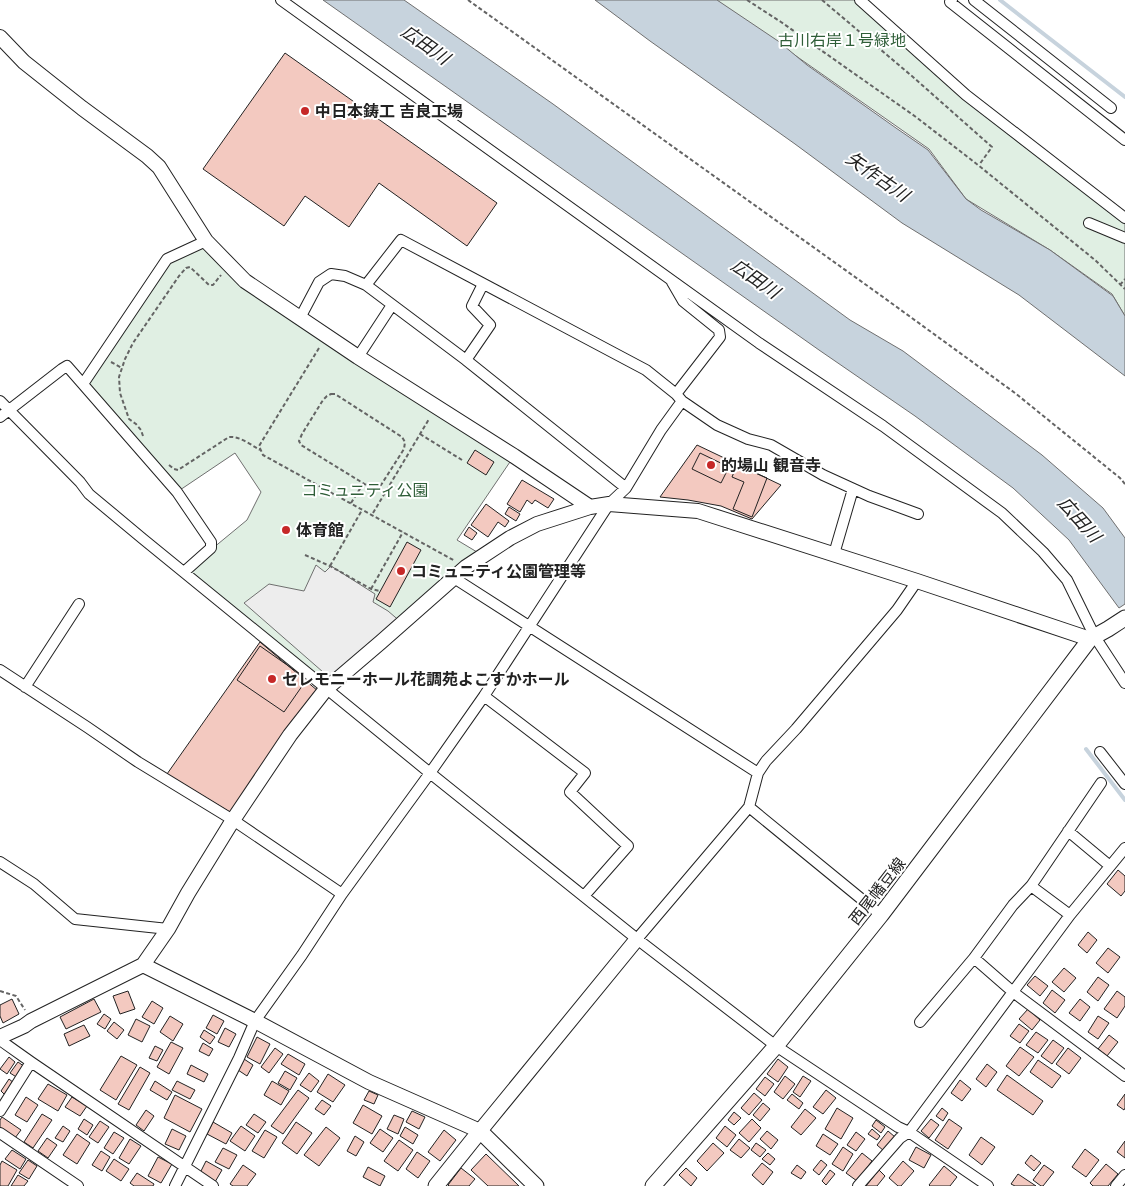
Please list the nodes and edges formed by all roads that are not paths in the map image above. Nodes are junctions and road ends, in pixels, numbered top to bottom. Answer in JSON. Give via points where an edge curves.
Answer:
{"nodes":[{"id":1,"x":281,"y":0,"type":"edge"},
{"id":2,"x":860,"y":0,"type":"edge"},
{"id":3,"x":952,"y":0,"type":"edge"},
{"id":4,"x":974,"y":0,"type":"edge"},
{"id":5,"x":0,"y":37,"type":"edge"},
{"id":6,"x":1111,"y":108,"type":"dead end"},
{"id":7,"x":1125,"y":140,"type":"edge"},
{"id":8,"x":1125,"y":218,"type":"edge"},
{"id":9,"x":1089,"y":223,"type":"dead end"},
{"id":10,"x":1125,"y":238,"type":"edge"},
{"id":11,"x":206,"y":241,"type":"junction"},
{"id":12,"x":670,"y":279,"type":"junction"},
{"id":13,"x":483,"y":284,"type":"junction"},
{"id":14,"x":366,"y":285,"type":"junction"},
{"id":15,"x":392,"y":305,"type":"junction"},
{"id":16,"x":300,"y":318,"type":"junction"},
{"id":17,"x":358,"y":357,"type":"junction"},
{"id":18,"x":466,"y":360,"type":"junction"},
{"id":19,"x":83,"y":384,"type":"junction"},
{"id":20,"x":679,"y":398,"type":"junction"},
{"id":21,"x":0,"y":401,"type":"edge"},
{"id":22,"x":3,"y":412,"type":"edge"},
{"id":23,"x":626,"y":488,"type":"junction"},
{"id":24,"x":853,"y":488,"type":"junction"},
{"id":25,"x":609,"y":504,"type":"junction"},
{"id":26,"x":590,"y":508,"type":"junction"},
{"id":27,"x":918,"y":514,"type":"dead end"},
{"id":28,"x":834,"y":554,"type":"junction"},
{"id":29,"x":184,"y":572,"type":"junction"},
{"id":30,"x":454,"y":578,"type":"junction"},
{"id":31,"x":917,"y":581,"type":"junction"},
{"id":32,"x":80,"y":604,"type":"dead end"},
{"id":33,"x":1125,"y":618,"type":"edge"},
{"id":34,"x":528,"y":626,"type":"junction"},
{"id":35,"x":1092,"y":638,"type":"junction"},
{"id":36,"x":0,"y":670,"type":"edge"},
{"id":37,"x":1125,"y":683,"type":"edge"},
{"id":38,"x":25,"y":687,"type":"junction"},
{"id":39,"x":326,"y":689,"type":"junction"},
{"id":40,"x":484,"y":696,"type":"junction"},
{"id":41,"x":1100,"y":752,"type":"dead end"},
{"id":42,"x":430,"y":773,"type":"junction"},
{"id":43,"x":758,"y":773,"type":"junction"},
{"id":44,"x":1101,"y":783,"type":"dead end"},
{"id":45,"x":1125,"y":784,"type":"edge"},
{"id":46,"x":749,"y":807,"type":"junction"},
{"id":47,"x":233,"y":820,"type":"junction"},
{"id":48,"x":1068,"y":831,"type":"junction"},
{"id":49,"x":1125,"y":848,"type":"edge"},
{"id":50,"x":0,"y":862,"type":"edge"},
{"id":51,"x":1110,"y":866,"type":"junction"},
{"id":52,"x":1031,"y":886,"type":"junction"},
{"id":53,"x":342,"y":894,"type":"junction"},
{"id":54,"x":584,"y":896,"type":"junction"},
{"id":55,"x":881,"y":915,"type":"junction"},
{"id":56,"x":1070,"y":916,"type":"junction"},
{"id":57,"x":168,"y":929,"type":"junction"},
{"id":58,"x":637,"y":939,"type":"junction"},
{"id":59,"x":974,"y":958,"type":"junction"},
{"id":60,"x":143,"y":965,"type":"junction"},
{"id":61,"x":1013,"y":992,"type":"junction"},
{"id":62,"x":255,"y":1021,"type":"junction"},
{"id":63,"x":920,"y":1022,"type":"dead end"},
{"id":64,"x":0,"y":1038,"type":"edge"},
{"id":65,"x":776,"y":1046,"type":"junction"},
{"id":66,"x":31,"y":1062,"type":"junction"},
{"id":67,"x":1125,"y":1076,"type":"edge"},
{"id":68,"x":0,"y":1111,"type":"edge"},
{"id":69,"x":480,"y":1131,"type":"junction"},
{"id":70,"x":0,"y":1132,"type":"edge"},
{"id":71,"x":909,"y":1132,"type":"junction"},
{"id":72,"x":185,"y":1166,"type":"junction"},
{"id":73,"x":1125,"y":1175,"type":"edge"},
{"id":74,"x":78,"y":1186,"type":"edge"},
{"id":75,"x":176,"y":1186,"type":"edge"},
{"id":76,"x":213,"y":1186,"type":"edge"},
{"id":77,"x":436,"y":1186,"type":"edge"},
{"id":78,"x":536,"y":1186,"type":"edge"},
{"id":79,"x":653,"y":1186,"type":"edge"},
{"id":80,"x":858,"y":1186,"type":"edge"},
{"id":81,"x":988,"y":1186,"type":"edge"},
{"id":82,"x":1116,"y":1186,"type":"edge"}],
"edges":[{"from":1,"to":12,"type":"street"},
{"from":2,"to":8,"type":"street","via":[[966,95]]},
{"from":3,"to":7,"type":"street","via":[[950,2]]},
{"from":4,"to":6,"type":"street"},
{"from":5,"to":11,"type":"street","via":[[24,62],[147,156],[163,173]]},
{"from":9,"to":10,"type":"street"},
{"from":11,"to":16,"type":"street","via":[[245,281]]},
{"from":11,"to":19,"type":"street","via":[[167,259]]},
{"from":12,"to":20,"type":"street","via":[[683,301],[720,330],[720,337]]},
{"from":12,"to":35,"type":"street","via":[[883,426],[1002,513],[1067,580]]},
{"from":13,"to":14,"type":"street","via":[[401,240]]},
{"from":13,"to":18,"type":"street","via":[[472,306],[490,325]]},
{"from":13,"to":20,"type":"street","via":[[646,370]]},
{"from":14,"to":15,"type":"street"},
{"from":14,"to":16,"type":"street","via":[[332,274],[319,282]]},
{"from":15,"to":17,"type":"street"},
{"from":15,"to":18,"type":"street"},
{"from":16,"to":17,"type":"street"},
{"from":17,"to":26,"type":"street"},
{"from":18,"to":23,"type":"street"},
{"from":19,"to":22,"type":"street","via":[[67,366]]},
{"from":19,"to":29,"type":"street","via":[[177,492],[211,542],[211,548]]},
{"from":20,"to":23,"type":"street"},
{"from":20,"to":24,"type":"street","via":[[717,425],[771,445]]},
{"from":21,"to":22,"type":"street"},
{"from":22,"to":29,"type":"street","via":[[90,494]]},
{"from":23,"to":25,"type":"street"},
{"from":24,"to":27,"type":"street"},
{"from":24,"to":28,"type":"street"},
{"from":25,"to":26,"type":"street"},
{"from":25,"to":28,"type":"street","via":[[698,511]]},
{"from":25,"to":34,"type":"street"},
{"from":26,"to":30,"type":"street","via":[[537,524],[482,555]]},
{"from":28,"to":31,"type":"street"},
{"from":29,"to":39,"type":"street"},
{"from":30,"to":34,"type":"street"},
{"from":30,"to":39,"type":"street"},
{"from":31,"to":35,"type":"street"},
{"from":31,"to":43,"type":"street","via":[[897,610]]},
{"from":32,"to":38,"type":"street"},
{"from":33,"to":35,"type":"main road","name":"西尾幡豆線"},
{"from":34,"to":40,"type":"street"},
{"from":34,"to":43,"type":"street"},
{"from":35,"to":37,"type":"street"},
{"from":35,"to":55,"type":"main road","name":"西尾幡豆線"},
{"from":36,"to":38,"type":"street"},
{"from":38,"to":47,"type":"street"},
{"from":39,"to":42,"type":"street"},
{"from":39,"to":47,"type":"street","via":[[290,735]]},
{"from":40,"to":42,"type":"street"},
{"from":40,"to":54,"type":"street","via":[[585,773],[570,792],[628,846]]},
{"from":41,"to":45,"type":"street"},
{"from":42,"to":53,"type":"street"},
{"from":42,"to":54,"type":"street"},
{"from":43,"to":46,"type":"street"},
{"from":44,"to":48,"type":"street"},
{"from":46,"to":55,"type":"street"},
{"from":46,"to":58,"type":"street"},
{"from":47,"to":53,"type":"street"},
{"from":47,"to":57,"type":"street"},
{"from":48,"to":51,"type":"street"},
{"from":48,"to":52,"type":"street"},
{"from":49,"to":51,"type":"street"},
{"from":50,"to":57,"type":"street","via":[[34,884],[75,919]]},
{"from":51,"to":56,"type":"street"},
{"from":52,"to":56,"type":"street"},
{"from":52,"to":59,"type":"street","via":[[1013,904]]},
{"from":53,"to":62,"type":"street"},
{"from":54,"to":58,"type":"street"},
{"from":55,"to":65,"type":"main road","name":"西尾幡豆線"},
{"from":56,"to":61,"type":"street"},
{"from":57,"to":60,"type":"street"},
{"from":58,"to":65,"type":"street"},
{"from":58,"to":69,"type":"street"},
{"from":59,"to":61,"type":"street"},
{"from":59,"to":63,"type":"street"},
{"from":60,"to":62,"type":"street"},
{"from":60,"to":64,"type":"street"},
{"from":61,"to":67,"type":"street"},
{"from":61,"to":71,"type":"street"},
{"from":62,"to":69,"type":"street","via":[[369,1082]]},
{"from":62,"to":72,"type":"street"},
{"from":64,"to":66,"type":"street"},
{"from":65,"to":71,"type":"street"},
{"from":65,"to":79,"type":"main road","name":"西尾幡豆線"},
{"from":66,"to":68,"type":"street"},
{"from":66,"to":72,"type":"street"},
{"from":69,"to":77,"type":"main road"},
{"from":69,"to":78,"type":"main road"},
{"from":70,"to":74,"type":"street"},
{"from":71,"to":80,"type":"street"},
{"from":71,"to":81,"type":"street"},
{"from":72,"to":75,"type":"street"},
{"from":72,"to":76,"type":"street"},
{"from":73,"to":82,"type":"street"}]}
